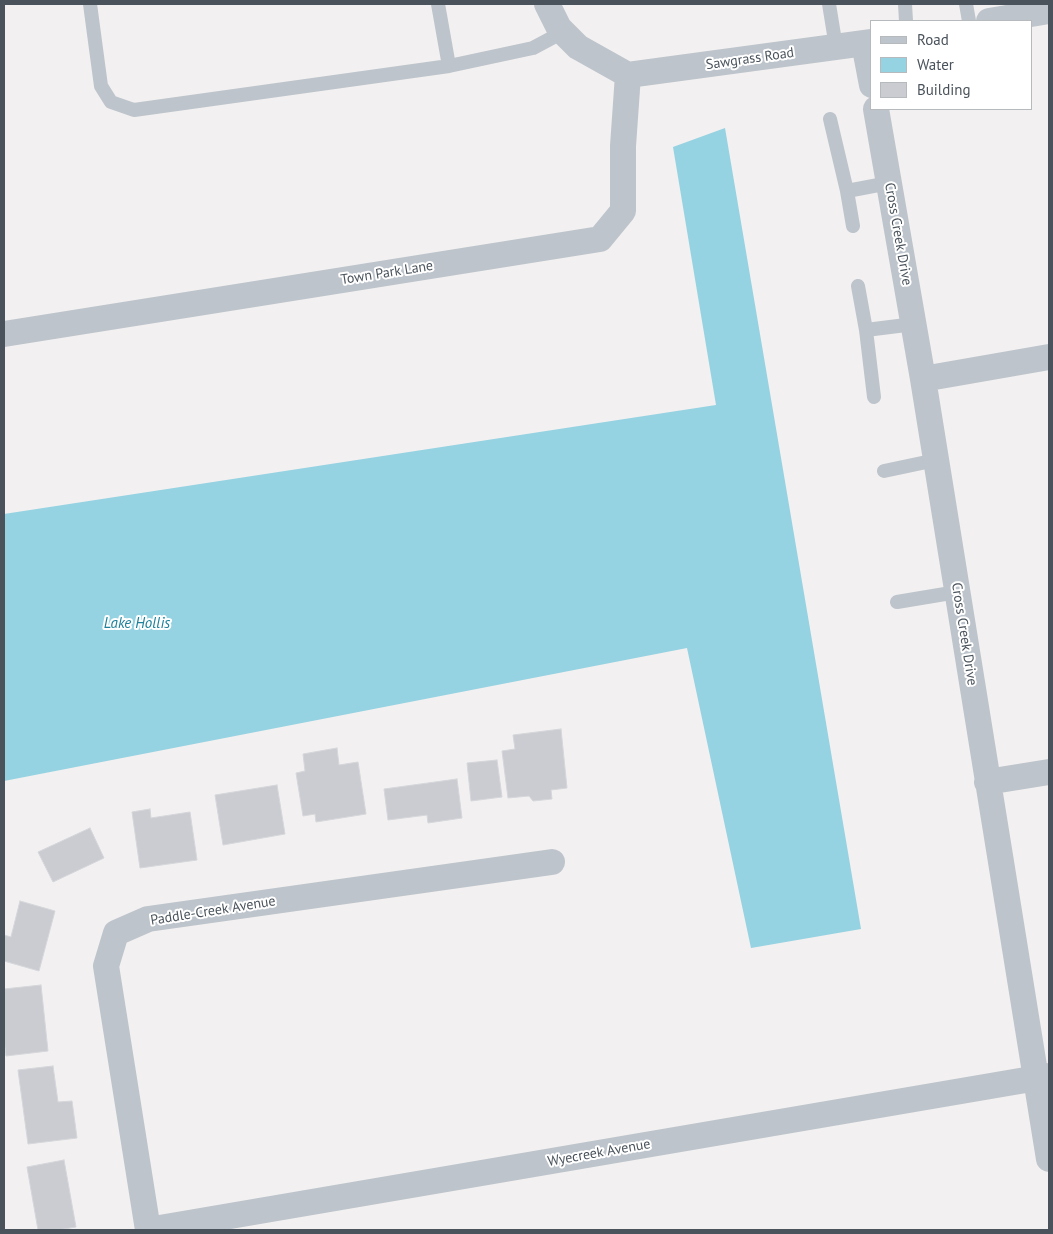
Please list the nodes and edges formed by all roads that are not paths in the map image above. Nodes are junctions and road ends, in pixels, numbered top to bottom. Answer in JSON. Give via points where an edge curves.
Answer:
{"nodes":[{"id":1,"x":90,"y":4,"type":"edge"},
{"id":2,"x":438,"y":4,"type":"edge"},
{"id":3,"x":547,"y":4,"type":"edge"},
{"id":4,"x":829,"y":4,"type":"edge"},
{"id":5,"x":905,"y":4,"type":"edge"},
{"id":6,"x":966,"y":4,"type":"edge"},
{"id":7,"x":1049,"y":11,"type":"edge"},
{"id":8,"x":906,"y":20,"type":"edge"},
{"id":9,"x":969,"y":20,"type":"edge"},
{"id":10,"x":995,"y":20,"type":"edge"},
{"id":11,"x":563,"y":32,"type":"junction"},
{"id":12,"x":868,"y":42,"type":"edge"},
{"id":13,"x":836,"y":47,"type":"junction"},
{"id":14,"x":870,"y":64,"type":"edge"},
{"id":15,"x":449,"y":66,"type":"junction"},
{"id":16,"x":628,"y":75,"type":"junction"},
{"id":17,"x":876,"y":110,"type":"edge"},
{"id":18,"x":830,"y":119,"type":"dead end"},
{"id":19,"x":889,"y":183,"type":"junction"},
{"id":20,"x":847,"y":191,"type":"junction"},
{"id":21,"x":853,"y":226,"type":"dead end"},
{"id":22,"x":858,"y":286,"type":"dead end"},
{"id":23,"x":914,"y":324,"type":"junction"},
{"id":24,"x":866,"y":330,"type":"junction"},
{"id":25,"x":4,"y":334,"type":"edge"},
{"id":26,"x":1049,"y":357,"type":"edge"},
{"id":27,"x":923,"y":379,"type":"junction"},
{"id":28,"x":874,"y":397,"type":"dead end"},
{"id":29,"x":936,"y":460,"type":"junction"},
{"id":30,"x":884,"y":471,"type":"dead end"},
{"id":31,"x":957,"y":592,"type":"junction"},
{"id":32,"x":897,"y":602,"type":"dead end"},
{"id":33,"x":1049,"y":772,"type":"edge"},
{"id":34,"x":987,"y":782,"type":"junction"},
{"id":35,"x":552,"y":862,"type":"dead end"},
{"id":36,"x":1042,"y":1078,"type":"edge"},
{"id":37,"x":1049,"y":1159,"type":"edge"},
{"id":38,"x":148,"y":1230,"type":"edge"}],
"edges":[{"from":1,"to":15,"type":"lane","via":[[101,86],[111,102],[134,110]]},
{"from":2,"to":15,"type":"lane"},
{"from":3,"to":11,"type":"street"},
{"from":4,"to":13,"type":"lane"},
{"from":5,"to":8,"type":"lane"},
{"from":6,"to":9,"type":"lane"},
{"from":7,"to":10,"type":"street"},
{"from":11,"to":15,"type":"lane","via":[[533,48]]},
{"from":11,"to":16,"type":"street","via":[[578,47]]},
{"from":12,"to":13,"type":"street","name":"Sawgrass Road"},
{"from":12,"to":14,"type":"street"},
{"from":13,"to":16,"type":"street","name":"Sawgrass Road"},
{"from":16,"to":25,"type":"street","name":"Town Park Lane","via":[[623,146],[624,211],[600,238]]},
{"from":17,"to":19,"type":"street","name":"Cross Creek Drive"},
{"from":18,"to":20,"type":"lane"},
{"from":19,"to":20,"type":"lane"},
{"from":19,"to":23,"type":"street","name":"Cross Creek Drive"},
{"from":20,"to":21,"type":"lane"},
{"from":22,"to":24,"type":"lane"},
{"from":23,"to":24,"type":"lane"},
{"from":23,"to":27,"type":"street","name":"Cross Creek Drive"},
{"from":24,"to":28,"type":"lane"},
{"from":26,"to":27,"type":"street"},
{"from":27,"to":29,"type":"street","name":"Cross Creek Drive"},
{"from":29,"to":30,"type":"lane"},
{"from":29,"to":31,"type":"street","name":"Cross Creek Drive"},
{"from":31,"to":32,"type":"lane"},
{"from":31,"to":34,"type":"street","name":"Cross Creek Drive"},
{"from":33,"to":34,"type":"street"},
{"from":34,"to":36,"type":"street","name":"Cross Creek Drive"},
{"from":35,"to":38,"type":"street","name":"Paddle-Creek Avenue","via":[[148,919],[116,933],[106,966]]},
{"from":36,"to":37,"type":"street","name":"Cross Creek Drive"},
{"from":36,"to":38,"type":"street","name":"Wyecreek Avenue"}]}
